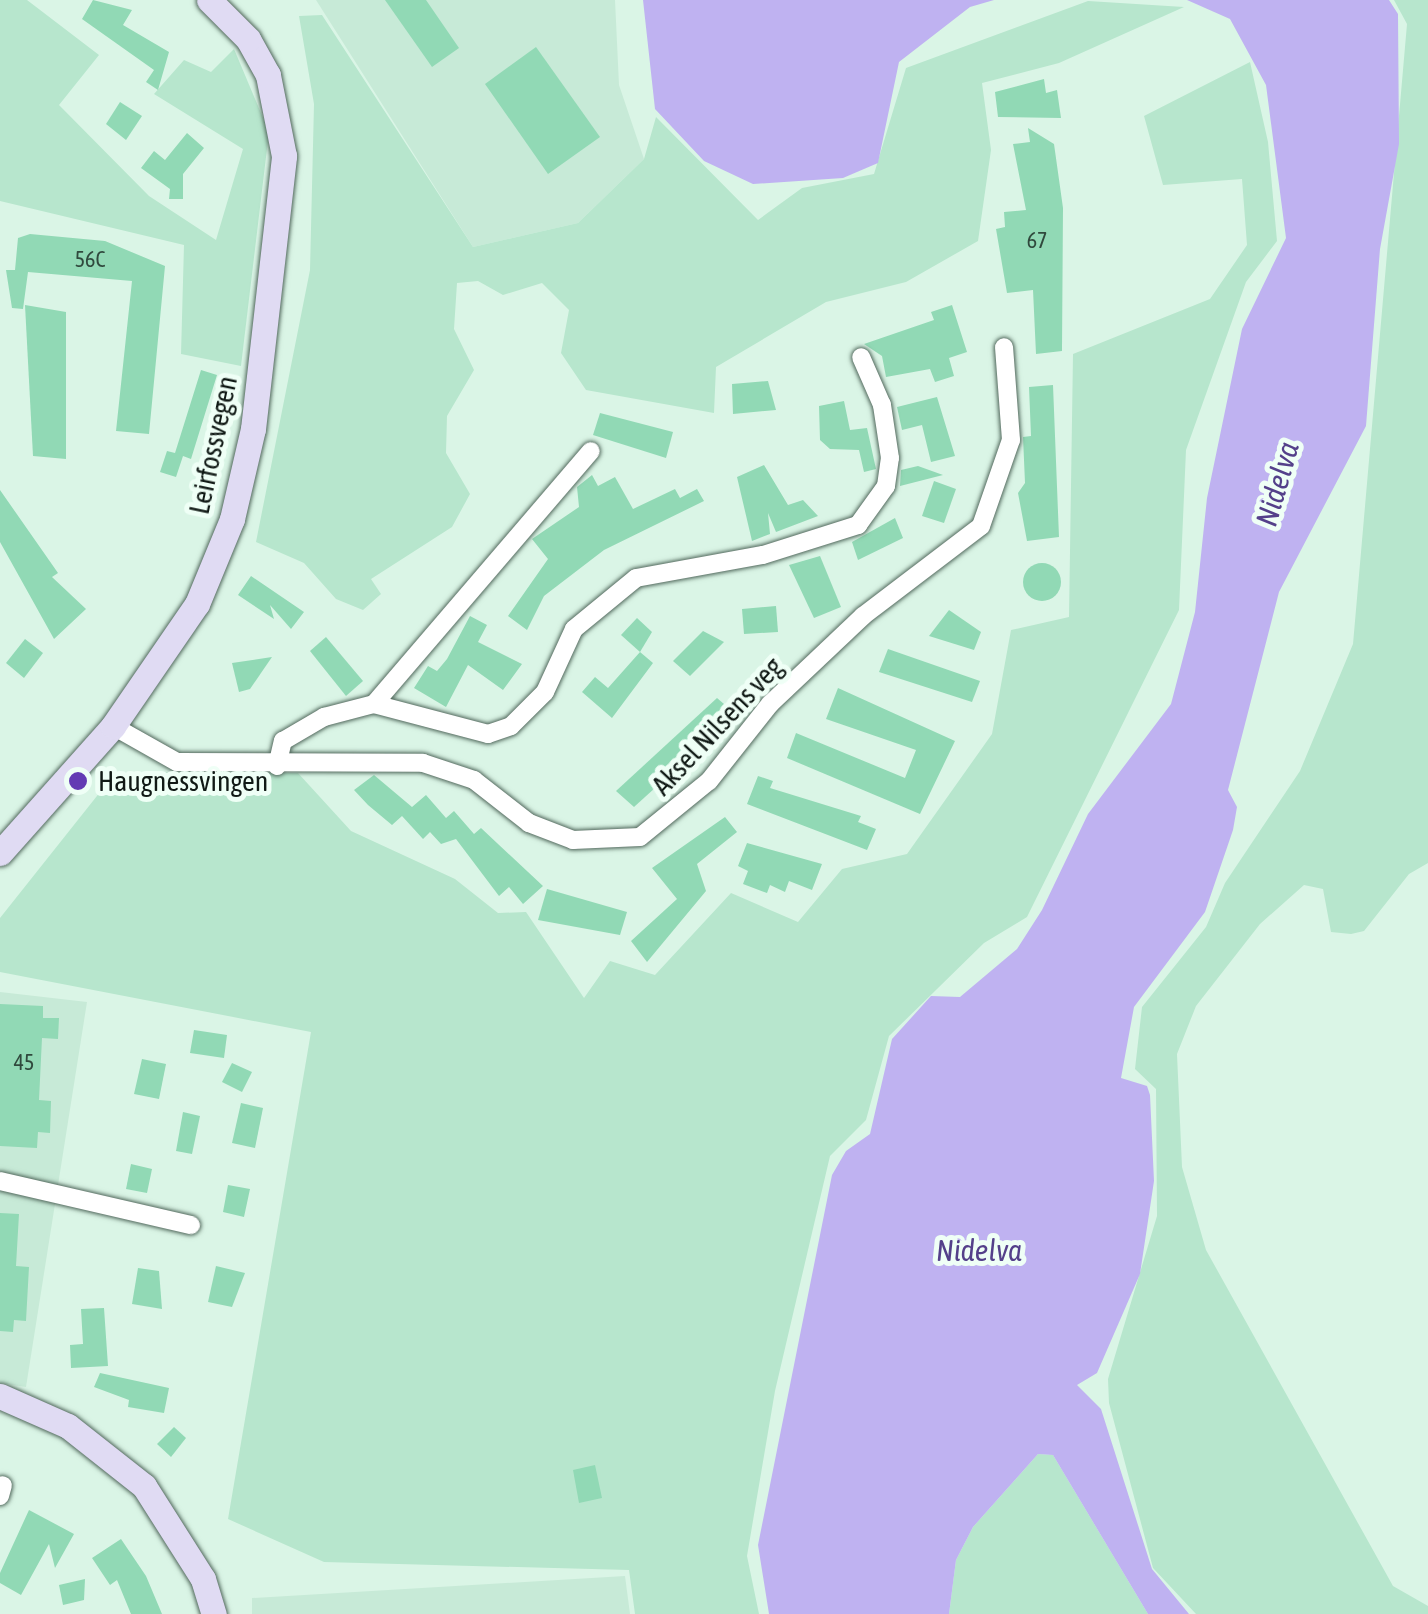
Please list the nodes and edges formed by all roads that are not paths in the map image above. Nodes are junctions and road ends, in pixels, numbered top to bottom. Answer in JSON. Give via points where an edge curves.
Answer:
{"nodes":[{"id":1,"x":209,"y":0,"type":"edge"},
{"id":2,"x":1004,"y":347,"type":"dead end"},
{"id":3,"x":861,"y":357,"type":"dead end"},
{"id":4,"x":591,"y":451,"type":"dead end"},
{"id":5,"x":374,"y":704,"type":"junction"},
{"id":6,"x":113,"y":726,"type":"junction"},
{"id":7,"x":277,"y":766,"type":"junction"},
{"id":8,"x":0,"y":853,"type":"edge"},
{"id":9,"x":0,"y":1181,"type":"edge"},
{"id":10,"x":191,"y":1225,"type":"dead end"},
{"id":11,"x":0,"y":1396,"type":"edge"},
{"id":12,"x":214,"y":1614,"type":"edge"}],
"edges":[{"from":1,"to":6,"type":"street","name":"Leirfossvegen","via":[[248,39],[268,75],[284,156],[252,429],[232,519],[197,604]]},
{"from":2,"to":7,"type":"street","name":"Aksel Nilsens veg","via":[[1011,440],[981,526],[859,620],[663,824],[618,841],[573,840],[529,823],[474,780],[423,763]]},
{"from":3,"to":5,"type":"street","via":[[882,405],[890,458],[886,486],[858,525],[763,555],[636,578],[574,629],[545,692],[511,726],[488,734]]},
{"from":4,"to":5,"type":"street"},
{"from":5,"to":7,"type":"street","via":[[324,717],[283,742]]},
{"from":6,"to":7,"type":"street","name":"Aksel Nilsens veg","via":[[177,762]]},
{"from":6,"to":8,"type":"street","name":"Leirfossvegen"},
{"from":9,"to":10,"type":"street"},
{"from":11,"to":12,"type":"street","via":[[68,1426],[144,1486],[204,1579]]}]}
